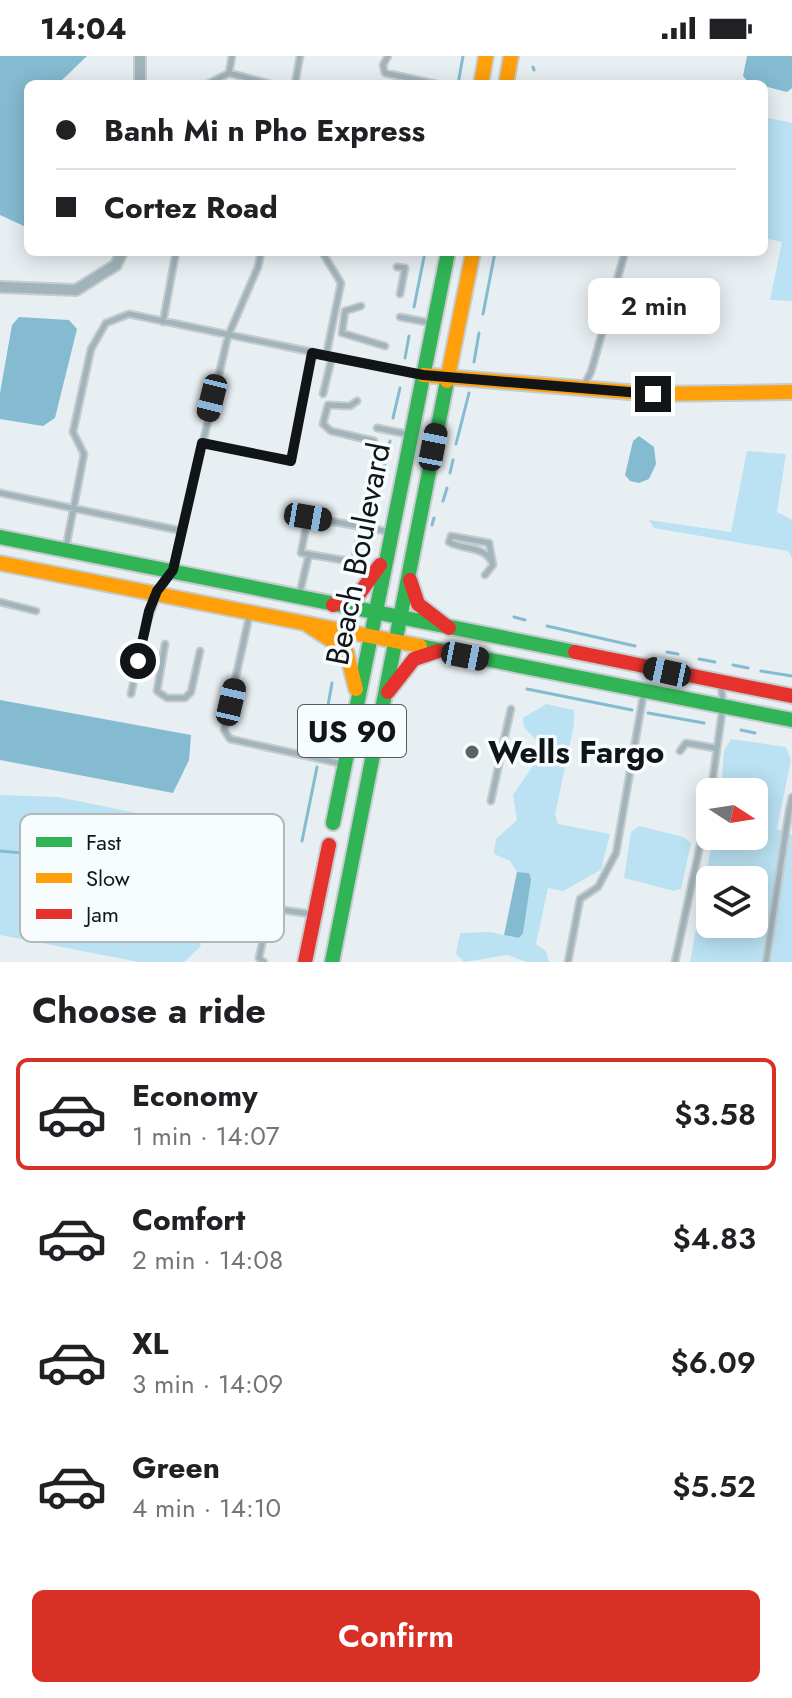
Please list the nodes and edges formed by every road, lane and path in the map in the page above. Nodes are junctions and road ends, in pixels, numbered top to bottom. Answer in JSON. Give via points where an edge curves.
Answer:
{"nodes":[{"id":1,"x":140,"y":56,"type":"edge"},
{"id":2,"x":232,"y":56,"type":"edge"},
{"id":3,"x":300,"y":56,"type":"edge"},
{"id":4,"x":388,"y":56,"type":"edge"},
{"id":5,"x":486,"y":56,"type":"edge"},
{"id":6,"x":511,"y":56,"type":"edge"},
{"id":7,"x":229,"y":73,"type":"junction"},
{"id":8,"x":140,"y":80,"type":"edge"},
{"id":9,"x":216,"y":80,"type":"edge"},
{"id":10,"x":255,"y":80,"type":"edge"},
{"id":11,"x":296,"y":80,"type":"edge"},
{"id":12,"x":417,"y":80,"type":"edge"},
{"id":13,"x":482,"y":80,"type":"edge"},
{"id":14,"x":507,"y":80,"type":"edge"},
{"id":15,"x":120,"y":256,"type":"edge"},
{"id":16,"x":175,"y":256,"type":"edge"},
{"id":17,"x":260,"y":256,"type":"edge"},
{"id":18,"x":324,"y":256,"type":"edge"},
{"id":19,"x":447,"y":256,"type":"edge"},
{"id":20,"x":472,"y":256,"type":"edge"},
{"id":21,"x":624,"y":256,"type":"edge"},
{"id":22,"x":397,"y":267,"type":"dead end"},
{"id":23,"x":0,"y":287,"type":"edge"},
{"id":24,"x":400,"y":294,"type":"dead end"},
{"id":25,"x":361,"y":306,"type":"dead end"},
{"id":26,"x":400,"y":317,"type":"dead end"},
{"id":27,"x":163,"y":322,"type":"junction"},
{"id":28,"x":433,"y":323,"type":"junction"},
{"id":29,"x":228,"y":336,"type":"junction"},
{"id":30,"x":385,"y":346,"type":"dead end"},
{"id":31,"x":312,"y":353,"type":"junction"},
{"id":32,"x":329,"y":356,"type":"junction"},
{"id":33,"x":423,"y":375,"type":"junction"},
{"id":34,"x":447,"y":376,"type":"junction"},
{"id":35,"x":583,"y":388,"type":"junction"},
{"id":36,"x":792,"y":392,"type":"edge"},
{"id":37,"x":323,"y":394,"type":"dead end"},
{"id":38,"x":357,"y":401,"type":"dead end"},
{"id":39,"x":377,"y":428,"type":"dead end"},
{"id":40,"x":411,"y":435,"type":"junction"},
{"id":41,"x":374,"y":441,"type":"dead end"},
{"id":42,"x":202,"y":443,"type":"junction"},
{"id":43,"x":0,"y":493,"type":"edge"},
{"id":44,"x":74,"y":509,"type":"junction"},
{"id":45,"x":362,"y":526,"type":"junction"},
{"id":46,"x":182,"y":531,"type":"junction"},
{"id":47,"x":392,"y":532,"type":"junction"},
{"id":48,"x":0,"y":537,"type":"edge"},
{"id":49,"x":65,"y":549,"type":"junction"},
{"id":50,"x":388,"y":552,"type":"junction"},
{"id":51,"x":309,"y":554,"type":"junction"},
{"id":52,"x":0,"y":563,"type":"edge"},
{"id":53,"x":493,"y":565,"type":"junction"},
{"id":54,"x":173,"y":570,"type":"junction"},
{"id":55,"x":409,"y":573,"type":"junction"},
{"id":56,"x":485,"y":575,"type":"dead end"},
{"id":57,"x":157,"y":591,"type":"junction"},
{"id":58,"x":298,"y":599,"type":"junction"},
{"id":59,"x":0,"y":602,"type":"edge"},
{"id":60,"x":333,"y":605,"type":"junction"},
{"id":61,"x":36,"y":611,"type":"dead end"},
{"id":62,"x":250,"y":612,"type":"junction"},
{"id":63,"x":376,"y":613,"type":"junction"},
{"id":64,"x":400,"y":617,"type":"junction"},
{"id":65,"x":309,"y":626,"type":"junction"},
{"id":66,"x":449,"y":628,"type":"junction"},
{"id":67,"x":370,"y":639,"type":"junction"},
{"id":68,"x":395,"y":643,"type":"junction"},
{"id":69,"x":165,"y":644,"type":"dead end"},
{"id":70,"x":200,"y":651,"type":"dead end"},
{"id":71,"x":438,"y":651,"type":"junction"},
{"id":72,"x":721,"y":682,"type":"junction"},
{"id":73,"x":644,"y":690,"type":"junction"},
{"id":74,"x":131,"y":694,"type":"dead end"},
{"id":75,"x":792,"y":696,"type":"edge"},
{"id":76,"x":384,"y":698,"type":"junction"},
{"id":77,"x":358,"y":700,"type":"junction"},
{"id":78,"x":723,"y":705,"type":"junction"},
{"id":79,"x":511,"y":709,"type":"dead end"},
{"id":80,"x":792,"y":720,"type":"edge"},
{"id":81,"x":503,"y":744,"type":"dead end"},
{"id":82,"x":715,"y":748,"type":"junction"},
{"id":83,"x":680,"y":751,"type":"dead end"},
{"id":84,"x":501,"y":754,"type":"dead end"},
{"id":85,"x":345,"y":764,"type":"junction"},
{"id":86,"x":712,"y":778,"type":"edge"},
{"id":87,"x":792,"y":797,"type":"edge"},
{"id":88,"x":491,"y":801,"type":"dead end"},
{"id":89,"x":791,"y":812,"type":"edge"},
{"id":90,"x":699,"y":850,"type":"edge"},
{"id":91,"x":284,"y":910,"type":"edge"},
{"id":92,"x":315,"y":915,"type":"junction"},
{"id":93,"x":263,"y":942,"type":"edge"},
{"id":94,"x":264,"y":962,"type":"edge"},
{"id":95,"x":305,"y":962,"type":"edge"},
{"id":96,"x":332,"y":962,"type":"edge"},
{"id":97,"x":568,"y":962,"type":"edge"},
{"id":98,"x":675,"y":962,"type":"edge"},
{"id":99,"x":766,"y":962,"type":"edge"}],
"edges":[{"from":1,"to":8,"type":"street"},
{"from":2,"to":7,"type":"lane"},
{"from":3,"to":11,"type":"lane"},
{"from":4,"to":12,"type":"lane","via":[[385,73]]},
{"from":5,"to":13,"type":"main road"},
{"from":6,"to":14,"type":"main road"},
{"from":7,"to":9,"type":"lane"},
{"from":7,"to":10,"type":"lane"},
{"from":15,"to":23,"type":"street","via":[[116,265],[76,290]]},
{"from":16,"to":27,"type":"lane"},
{"from":17,"to":29,"type":"lane"},
{"from":18,"to":32,"type":"lane","via":[[341,283]]},
{"from":19,"to":28,"type":"main road","name":"Beach Boulevard","number":"US 90"},
{"from":20,"to":34,"type":"main road","number":"US 90"},
{"from":21,"to":35,"type":"lane"},
{"from":22,"to":24,"type":"lane","via":[[405,268]]},
{"from":25,"to":30,"type":"lane","via":[[345,311],[342,333]]},
{"from":26,"to":28,"type":"lane"},
{"from":27,"to":29,"type":"lane"},
{"from":27,"to":44,"type":"lane","via":[[129,314],[106,323],[91,349],[73,432],[84,454]]},
{"from":28,"to":33,"type":"main road","name":"Beach Boulevard","number":"US 90"},
{"from":29,"to":31,"type":"lane"},
{"from":29,"to":42,"type":"lane"},
{"from":31,"to":32,"type":"lane"},
{"from":31,"to":42,"type":"lane","via":[[291,461]]},
{"from":32,"to":33,"type":"lane"},
{"from":32,"to":37,"type":"lane"},
{"from":33,"to":34,"type":"main road"},
{"from":33,"to":40,"type":"main road","name":"Beach Boulevard","number":"US 90"},
{"from":34,"to":35,"type":"main road"},
{"from":34,"to":55,"type":"main road","number":"US 90"},
{"from":35,"to":36,"type":"main road","via":[[653,394]]},
{"from":38,"to":41,"type":"lane","via":[[328,405],[323,424],[331,431]]},
{"from":39,"to":40,"type":"lane"},
{"from":40,"to":47,"type":"main road","name":"Beach Boulevard","number":"US 90"},
{"from":42,"to":46,"type":"lane"},
{"from":43,"to":44,"type":"lane"},
{"from":44,"to":46,"type":"lane"},
{"from":44,"to":49,"type":"lane"},
{"from":45,"to":47,"type":"lane"},
{"from":45,"to":51,"type":"lane","via":[[354,562]]},
{"from":45,"to":51,"type":"lane","via":[[308,517],[301,553]]},
{"from":46,"to":54,"type":"lane"},
{"from":47,"to":50,"type":"main road","name":"Beach Boulevard","number":"US 90"},
{"from":48,"to":49,"type":"main road"},
{"from":49,"to":54,"type":"main road"},
{"from":50,"to":60,"type":"main road","via":[[359,594]]},
{"from":50,"to":63,"type":"main road","name":"Beach Boulevard","number":"US 90"},
{"from":51,"to":58,"type":"lane"},
{"from":52,"to":57,"type":"main road"},
{"from":53,"to":53,"type":"lane","via":[[493,551],[484,540],[451,536],[449,542],[490,555]]},
{"from":53,"to":56,"type":"lane"},
{"from":54,"to":57,"type":"lane"},
{"from":54,"to":58,"type":"main road"},
{"from":55,"to":64,"type":"main road","number":"US 90"},
{"from":55,"to":66,"type":"main road","via":[[418,604]]},
{"from":57,"to":62,"type":"main road"},
{"from":57,"to":74,"type":"lane"},
{"from":58,"to":60,"type":"main road"},
{"from":59,"to":61,"type":"lane"},
{"from":60,"to":63,"type":"main road"},
{"from":62,"to":65,"type":"main road"},
{"from":62,"to":85,"type":"lane","via":[[224,730],[230,739]]},
{"from":63,"to":64,"type":"main road"},
{"from":63,"to":67,"type":"main road","name":"Beach Boulevard","number":"US 90"},
{"from":64,"to":66,"type":"main road"},
{"from":64,"to":68,"type":"main road","number":"US 90"},
{"from":65,"to":67,"type":"main road"},
{"from":65,"to":77,"type":"main road","via":[[346,650]]},
{"from":66,"to":72,"type":"main road"},
{"from":67,"to":68,"type":"main road"},
{"from":67,"to":77,"type":"main road","name":"Beach Boulevard","number":"US 90"},
{"from":68,"to":71,"type":"main road"},
{"from":68,"to":76,"type":"main road","number":"US 90"},
{"from":69,"to":70,"type":"lane","via":[[157,691],[167,698],[185,698],[191,692]]},
{"from":71,"to":73,"type":"main road"},
{"from":71,"to":76,"type":"main road","via":[[414,659]]},
{"from":72,"to":75,"type":"main road"},
{"from":72,"to":78,"type":"lane"},
{"from":73,"to":78,"type":"main road"},
{"from":73,"to":97,"type":"lane","via":[[616,853],[598,887],[580,899]]},
{"from":76,"to":96,"type":"main road","number":"US 90"},
{"from":77,"to":85,"type":"main road","name":"Beach Boulevard","number":"US 90"},
{"from":78,"to":80,"type":"main road"},
{"from":78,"to":82,"type":"lane"},
{"from":79,"to":81,"type":"lane"},
{"from":82,"to":83,"type":"lane","via":[[686,743]]},
{"from":82,"to":86,"type":"lane"},
{"from":84,"to":88,"type":"lane"},
{"from":85,"to":92,"type":"main road","name":"Beach Boulevard","number":"US 90"},
{"from":87,"to":89,"type":"lane"},
{"from":89,"to":99,"type":"lane"},
{"from":90,"to":98,"type":"lane"},
{"from":91,"to":92,"type":"lane"},
{"from":92,"to":95,"type":"main road","name":"Beach Boulevard","number":"US 90"},
{"from":93,"to":94,"type":"lane","via":[[259,958]]}]}
